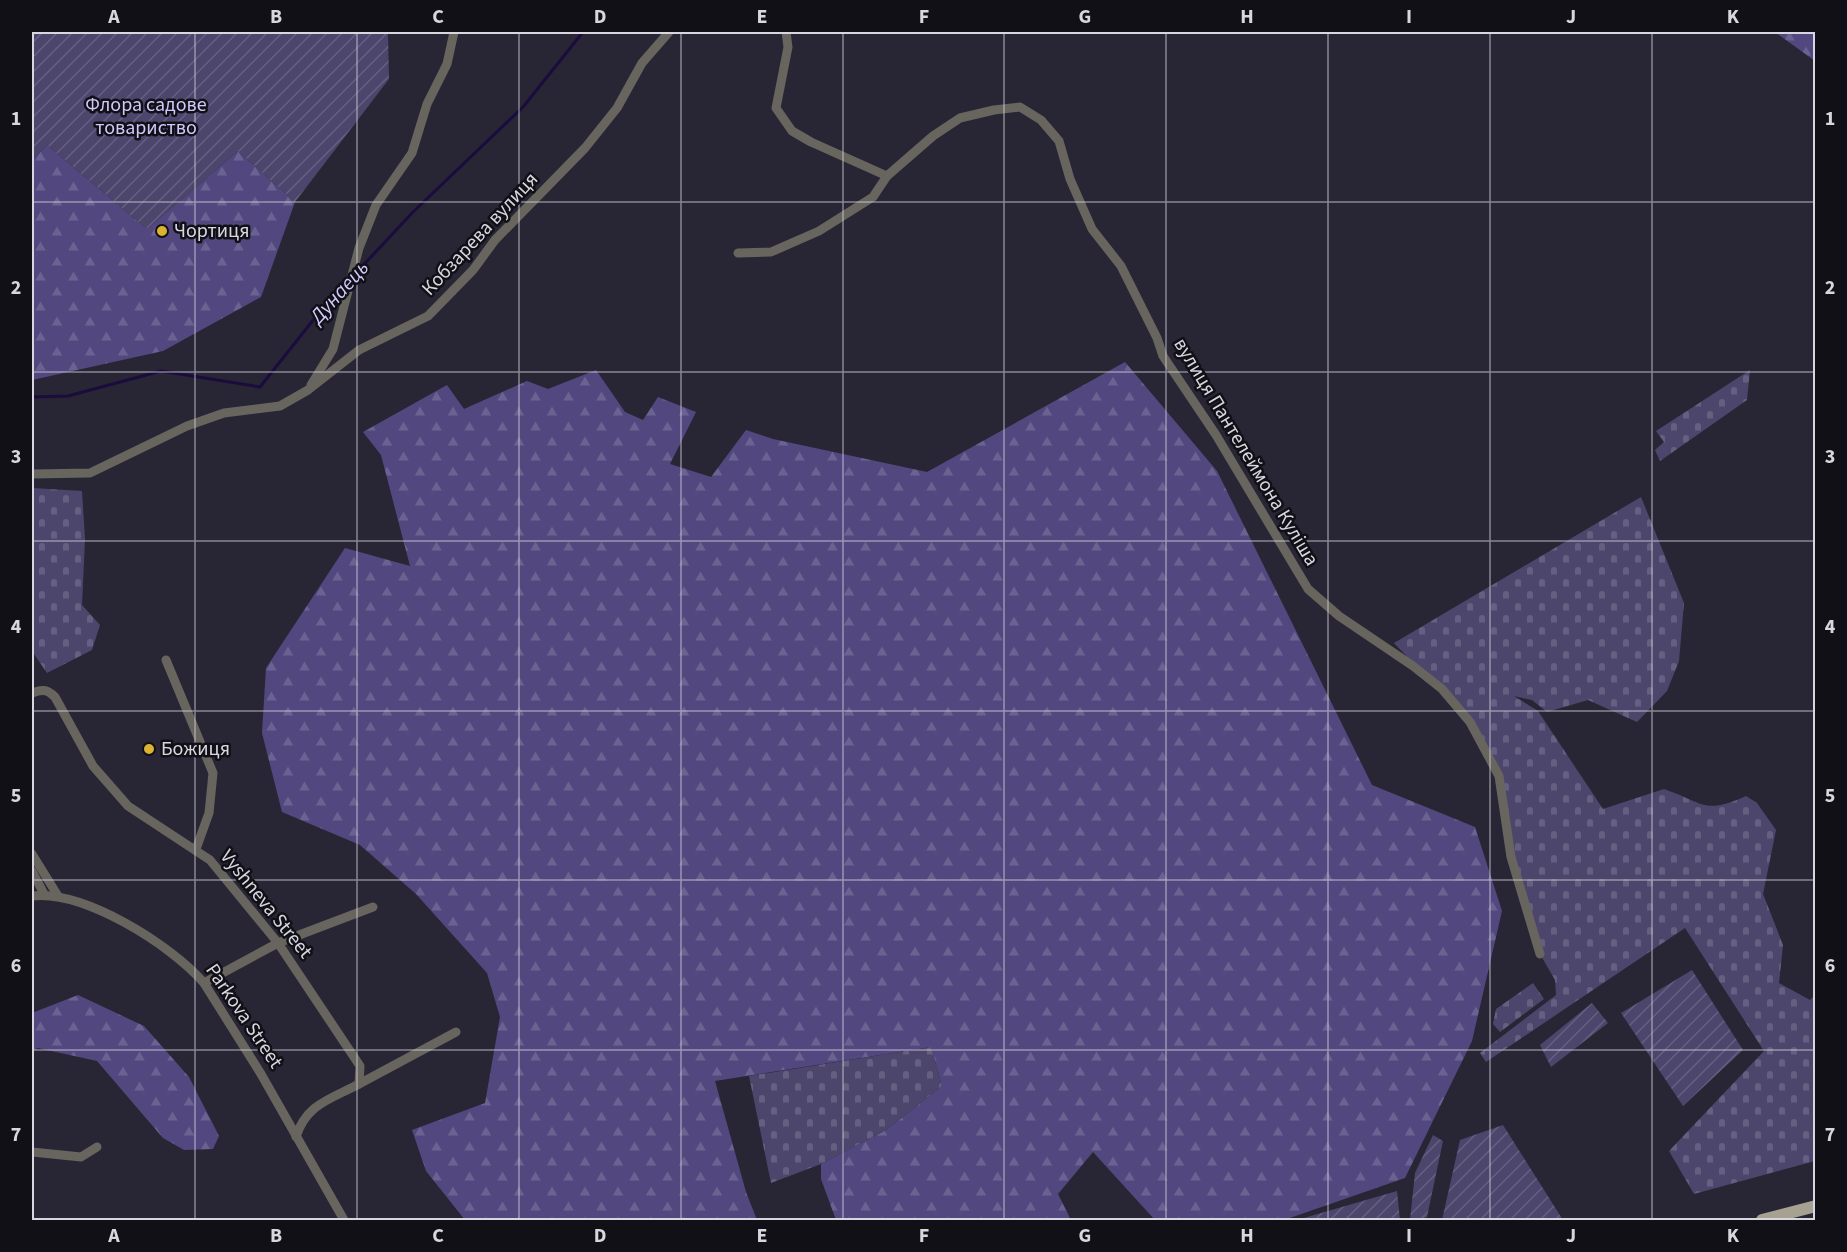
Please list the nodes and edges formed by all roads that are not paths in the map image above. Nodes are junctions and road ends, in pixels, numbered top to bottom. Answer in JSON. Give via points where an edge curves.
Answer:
{"nodes":[{"id":1,"x":454,"y":32,"type":"edge"},
{"id":2,"x":669,"y":32,"type":"edge"},
{"id":3,"x":786,"y":32,"type":"edge"},
{"id":4,"x":887,"y":176,"type":"junction"},
{"id":5,"x":738,"y":253,"type":"dead end"},
{"id":6,"x":308,"y":390,"type":"junction"},
{"id":7,"x":32,"y":474,"type":"edge"},
{"id":8,"x":166,"y":660,"type":"dead end"},
{"id":9,"x":32,"y":693,"type":"edge"},
{"id":10,"x":196,"y":849,"type":"junction"},
{"id":11,"x":32,"y":854,"type":"edge"},
{"id":12,"x":32,"y":871,"type":"edge"},
{"id":13,"x":44,"y":894,"type":"junction"},
{"id":14,"x":32,"y":896,"type":"edge"},
{"id":15,"x":58,"y":896,"type":"junction"},
{"id":16,"x":373,"y":907,"type":"dead end"},
{"id":17,"x":278,"y":943,"type":"junction"},
{"id":18,"x":1540,"y":954,"type":"dead end"},
{"id":19,"x":204,"y":983,"type":"junction"},
{"id":20,"x":456,"y":1032,"type":"dead end"},
{"id":21,"x":359,"y":1084,"type":"junction"},
{"id":22,"x":296,"y":1137,"type":"junction"},
{"id":23,"x":97,"y":1147,"type":"dead end"},
{"id":24,"x":32,"y":1152,"type":"edge"},
{"id":25,"x":1815,"y":1206,"type":"edge"},
{"id":26,"x":344,"y":1221,"type":"edge"},
{"id":27,"x":1762,"y":1221,"type":"edge"}],
"edges":[{"from":1,"to":6,"type":"street","via":[[447,64],[427,104],[412,153],[376,205],[359,248],[333,349]]},
{"from":2,"to":6,"type":"street","name":"Кобзарева вулиця","via":[[642,63],[617,108],[585,148],[428,316],[359,350]]},
{"from":3,"to":4,"type":"street","via":[[788,47],[776,108],[792,131]]},
{"from":4,"to":5,"type":"street","name":"вулиця Пантелеймона Куліша","via":[[873,197],[819,231],[771,252]]},
{"from":4,"to":18,"type":"street","name":"вулиця Пантелеймона Куліша","via":[[960,118],[994,110],[1020,107],[1041,120],[1059,141],[1070,179],[1092,229],[1121,266],[1163,356],[1216,435],[1308,588],[1339,616],[1442,689],[1470,723],[1499,776],[1511,857]]},
{"from":6,"to":7,"type":"street","name":"Кобзарева вулиця","via":[[280,406],[224,414],[187,426],[90,473]]},
{"from":8,"to":10,"type":"street","via":[[213,773],[209,813]]},
{"from":9,"to":10,"type":"street","name":"Vyshneva Street","via":[[48,691],[55,698],[93,766],[128,806],[179,842]]},
{"from":10,"to":17,"type":"street","name":"Vyshneva Street","via":[[210,860]]},
{"from":11,"to":15,"type":"street"},
{"from":12,"to":13,"type":"street"},
{"from":13,"to":14,"type":"street","name":"Parkova Street"},
{"from":13,"to":15,"type":"street","name":"Parkova Street"},
{"from":15,"to":19,"type":"street","name":"Parkova Street","via":[[139,929]]},
{"from":16,"to":17,"type":"street"},
{"from":17,"to":19,"type":"street"},
{"from":17,"to":21,"type":"street","name":"Vyshneva Street","via":[[360,1066]]},
{"from":19,"to":22,"type":"street","name":"Parkova Street"},
{"from":20,"to":21,"type":"street"},
{"from":21,"to":22,"type":"street","via":[[308,1111],[300,1121]]},
{"from":22,"to":26,"type":"street","name":"Parkova Street"},
{"from":23,"to":24,"type":"street","via":[[81,1157]]},
{"from":25,"to":27,"type":"main road"}]}
